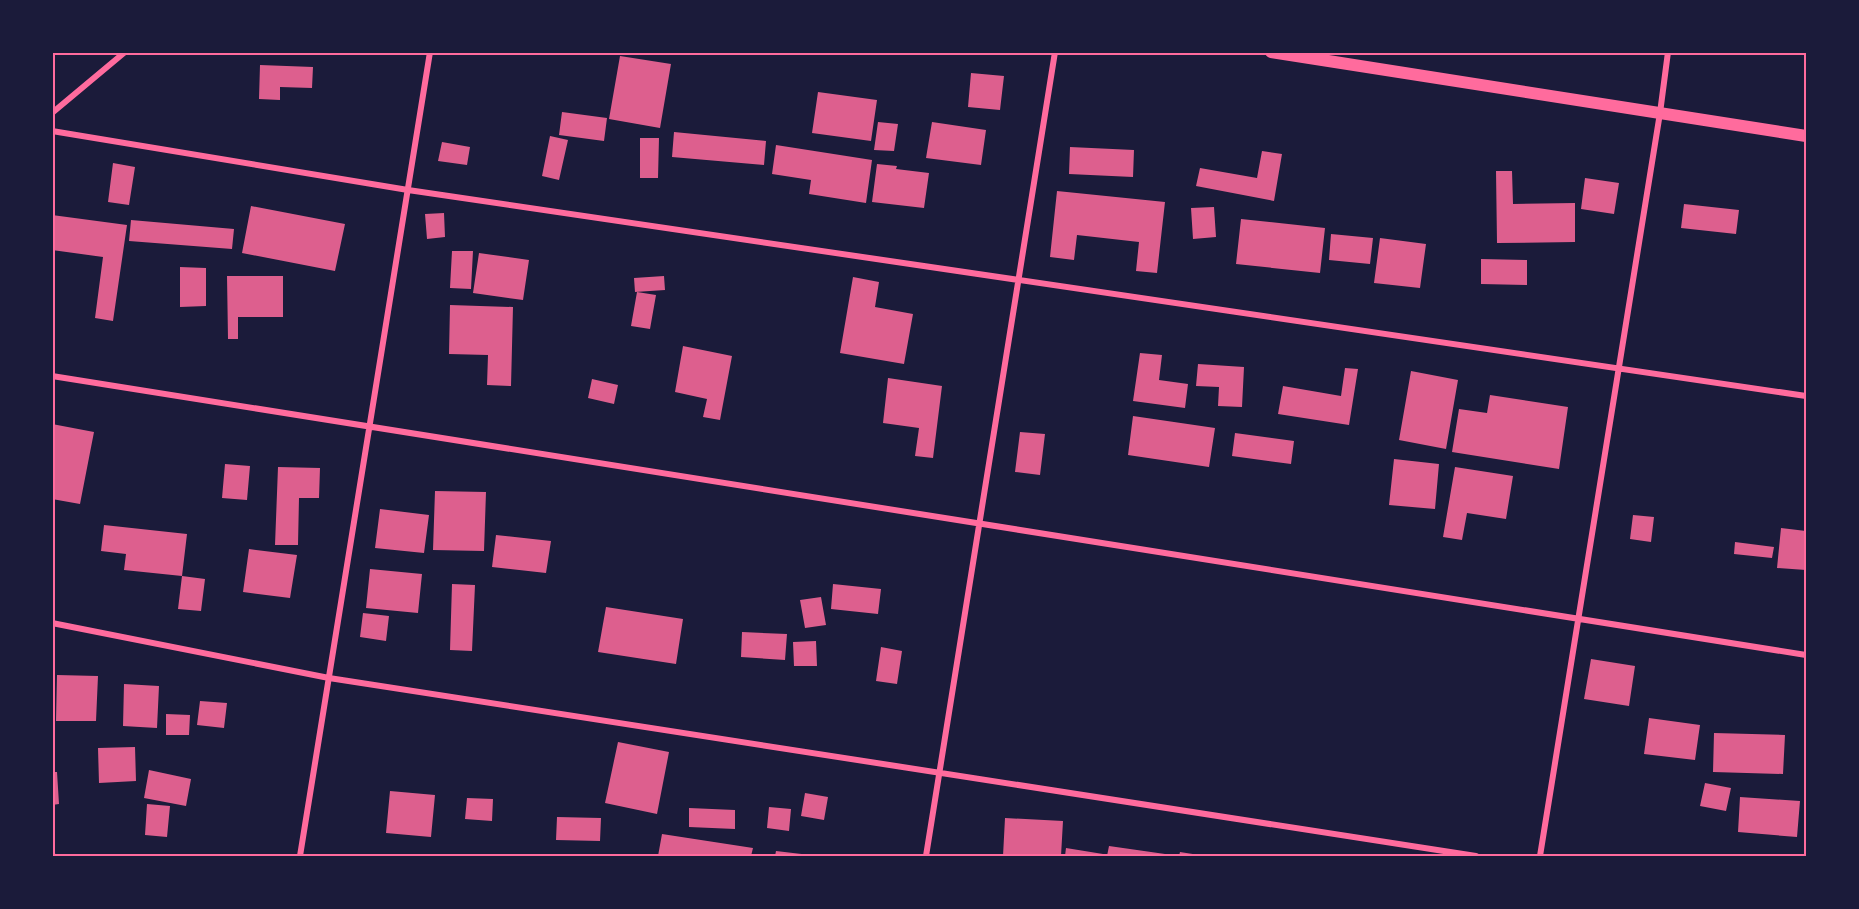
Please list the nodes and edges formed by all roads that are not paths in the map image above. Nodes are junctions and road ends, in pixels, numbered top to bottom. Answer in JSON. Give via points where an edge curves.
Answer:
{"nodes":[{"id":1,"x":125,"y":52,"type":"edge"},
{"id":2,"x":430,"y":52,"type":"edge"},
{"id":3,"x":1055,"y":52,"type":"edge"},
{"id":4,"x":1271,"y":52,"type":"edge"},
{"id":5,"x":1668,"y":52,"type":"edge"},
{"id":6,"x":52,"y":112,"type":"edge"},
{"id":7,"x":1660,"y":113,"type":"junction"},
{"id":8,"x":52,"y":131,"type":"edge"},
{"id":9,"x":1806,"y":136,"type":"edge"},
{"id":10,"x":408,"y":190,"type":"junction"},
{"id":11,"x":1018,"y":280,"type":"junction"},
{"id":12,"x":1619,"y":368,"type":"junction"},
{"id":13,"x":52,"y":376,"type":"edge"},
{"id":14,"x":1806,"y":396,"type":"edge"},
{"id":15,"x":369,"y":426,"type":"junction"},
{"id":16,"x":979,"y":523,"type":"junction"},
{"id":17,"x":1579,"y":619,"type":"junction"},
{"id":18,"x":52,"y":623,"type":"edge"},
{"id":19,"x":1806,"y":655,"type":"edge"},
{"id":20,"x":328,"y":678,"type":"junction"},
{"id":21,"x":939,"y":773,"type":"junction"},
{"id":22,"x":300,"y":856,"type":"edge"},
{"id":23,"x":926,"y":856,"type":"edge"},
{"id":24,"x":1476,"y":856,"type":"edge"},
{"id":25,"x":1540,"y":856,"type":"edge"}],
"edges":[{"from":1,"to":6,"type":"street"},
{"from":2,"to":10,"type":"street"},
{"from":3,"to":11,"type":"street"},
{"from":4,"to":7,"type":"main road"},
{"from":5,"to":7,"type":"street"},
{"from":7,"to":9,"type":"main road"},
{"from":7,"to":12,"type":"street"},
{"from":8,"to":10,"type":"street"},
{"from":10,"to":11,"type":"street"},
{"from":10,"to":15,"type":"street"},
{"from":11,"to":12,"type":"street"},
{"from":11,"to":16,"type":"street"},
{"from":12,"to":14,"type":"street"},
{"from":12,"to":17,"type":"street"},
{"from":13,"to":15,"type":"street"},
{"from":15,"to":16,"type":"street"},
{"from":15,"to":20,"type":"street"},
{"from":16,"to":17,"type":"street"},
{"from":16,"to":21,"type":"street"},
{"from":17,"to":19,"type":"street"},
{"from":17,"to":25,"type":"street"},
{"from":18,"to":20,"type":"street"},
{"from":20,"to":21,"type":"street"},
{"from":20,"to":22,"type":"street"},
{"from":21,"to":23,"type":"street"},
{"from":21,"to":24,"type":"street"}]}
